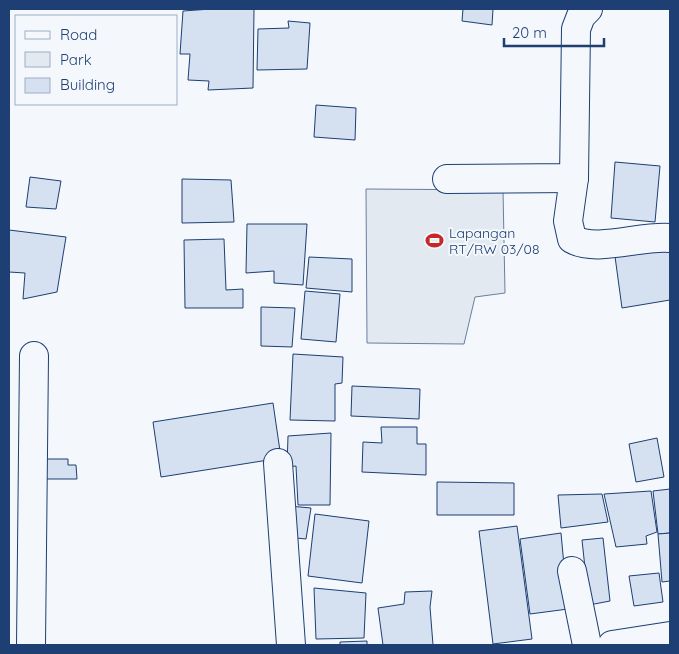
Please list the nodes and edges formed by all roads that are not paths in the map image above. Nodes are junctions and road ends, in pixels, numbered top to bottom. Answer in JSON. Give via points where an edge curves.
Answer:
{"nodes":[{"id":1,"x":588,"y":9,"type":"edge"},
{"id":2,"x":574,"y":178,"type":"junction"},
{"id":3,"x":446,"y":179,"type":"dead end"},
{"id":4,"x":670,"y":238,"type":"edge"},
{"id":5,"x":34,"y":356,"type":"dead end"},
{"id":6,"x":278,"y":463,"type":"dead end"},
{"id":7,"x":572,"y":571,"type":"dead end"},
{"id":8,"x":670,"y":636,"type":"edge"},
{"id":9,"x":31,"y":645,"type":"edge"},
{"id":10,"x":290,"y":645,"type":"edge"},
{"id":11,"x":587,"y":645,"type":"edge"},
{"id":12,"x":612,"y":645,"type":"edge"}],
"edges":[{"from":1,"to":2,"type":"street","via":[[576,29]]},
{"from":2,"to":3,"type":"street"},
{"from":2,"to":4,"type":"street","via":[[568,221],[572,239],[593,244]]},
{"from":5,"to":9,"type":"street"},
{"from":6,"to":10,"type":"street"},
{"from":7,"to":11,"type":"street"},
{"from":8,"to":12,"type":"street"}]}
